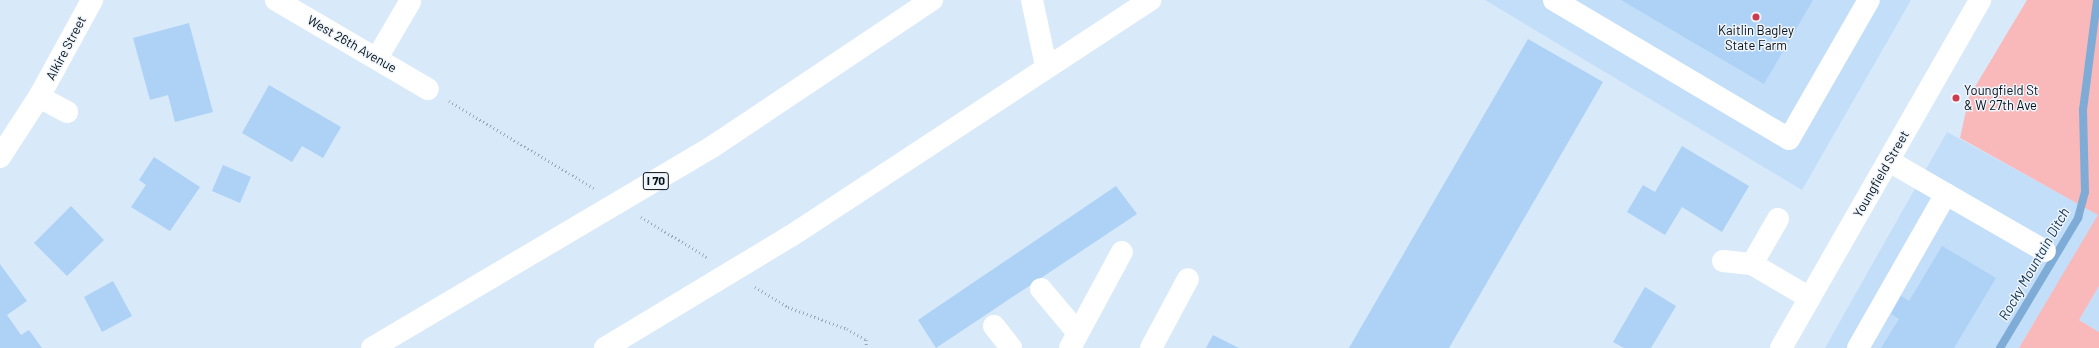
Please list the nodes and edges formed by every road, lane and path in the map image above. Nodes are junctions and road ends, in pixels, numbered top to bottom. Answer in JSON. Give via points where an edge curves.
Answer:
{"nodes":[{"id":1,"x":92,"y":0,"type":"edge"},
{"id":2,"x":276,"y":0,"type":"edge"},
{"id":3,"x":932,"y":0,"type":"edge"},
{"id":4,"x":1032,"y":0,"type":"edge"},
{"id":5,"x":1138,"y":0,"type":"edge"},
{"id":6,"x":1150,"y":0,"type":"edge"},
{"id":7,"x":1554,"y":0,"type":"edge"},
{"id":8,"x":1868,"y":0,"type":"edge"},
{"id":9,"x":1980,"y":0,"type":"edge"},
{"id":10,"x":410,"y":2,"type":"dead end"},
{"id":11,"x":1105,"y":27,"type":"junction"},
{"id":12,"x":376,"y":58,"type":"junction"},
{"id":13,"x":1046,"y":66,"type":"junction"},
{"id":14,"x":428,"y":89,"type":"joint"},
{"id":15,"x":39,"y":97,"type":"junction"},
{"id":16,"x":67,"y":112,"type":"dead end"},
{"id":17,"x":0,"y":157,"type":"edge"},
{"id":18,"x":1889,"y":161,"type":"junction"},
{"id":19,"x":601,"y":192,"type":"dead end"},
{"id":20,"x":1946,"y":194,"type":"junction"},
{"id":21,"x":634,"y":213,"type":"dead end"},
{"id":22,"x":1778,"y":219,"type":"dead end"},
{"id":23,"x":2045,"y":251,"type":"dead end"},
{"id":24,"x":1122,"y":252,"type":"dead end"},
{"id":25,"x":1724,"y":261,"type":"dead end"},
{"id":26,"x":714,"y":262,"type":"dead end"},
{"id":27,"x":1752,"y":264,"type":"junction"},
{"id":28,"x":1188,"y":279,"type":"dead end"},
{"id":29,"x":748,"y":282,"type":"dead end"},
{"id":30,"x":1041,"y":289,"type":"dead end"},
{"id":31,"x":1810,"y":298,"type":"junction"},
{"id":32,"x":994,"y":326,"type":"dead end"},
{"id":33,"x":1074,"y":341,"type":"edge"},
{"id":34,"x":372,"y":348,"type":"edge"},
{"id":35,"x":605,"y":348,"type":"edge"},
{"id":36,"x":866,"y":348,"type":"edge"},
{"id":37,"x":1011,"y":348,"type":"edge"},
{"id":38,"x":1151,"y":348,"type":"edge"},
{"id":39,"x":1781,"y":348,"type":"edge"},
{"id":40,"x":1858,"y":348,"type":"edge"}],
"edges":[{"from":1,"to":15,"type":"main road","name":"Alkire Street"},
{"from":2,"to":12,"type":"main road","name":"West 26th Avenue"},
{"from":3,"to":34,"type":"main road","number":"I 70","via":[[712,148]]},
{"from":4,"to":13,"type":"main road"},
{"from":5,"to":11,"type":"main road"},
{"from":6,"to":11,"type":"main road"},
{"from":7,"to":8,"type":"main road","via":[[1789,139]]},
{"from":9,"to":18,"type":"main road","name":"Youngfield Street"},
{"from":10,"to":12,"type":"main road"},
{"from":11,"to":13,"type":"main road"},
{"from":12,"to":14,"type":"main road","name":"West 26th Avenue"},
{"from":13,"to":35,"type":"main road","via":[[791,236]]},
{"from":14,"to":19,"type":"path"},
{"from":15,"to":16,"type":"main road"},
{"from":15,"to":17,"type":"main road","name":"Alkire Street"},
{"from":18,"to":20,"type":"main road"},
{"from":18,"to":31,"type":"main road","name":"Youngfield Street"},
{"from":20,"to":23,"type":"main road"},
{"from":20,"to":40,"type":"main road"},
{"from":21,"to":26,"type":"path"},
{"from":22,"to":27,"type":"main road"},
{"from":24,"to":33,"type":"main road"},
{"from":25,"to":27,"type":"main road"},
{"from":27,"to":31,"type":"main road"},
{"from":28,"to":38,"type":"main road"},
{"from":29,"to":36,"type":"path","via":[[788,307],[847,329],[867,340]]},
{"from":30,"to":33,"type":"main road"},
{"from":31,"to":39,"type":"main road","name":"Youngfield Street"},
{"from":32,"to":37,"type":"main road"}]}
